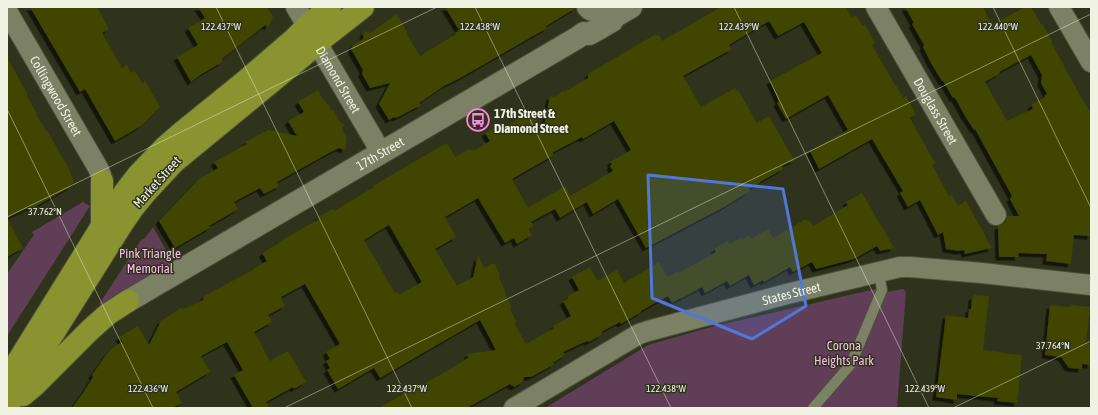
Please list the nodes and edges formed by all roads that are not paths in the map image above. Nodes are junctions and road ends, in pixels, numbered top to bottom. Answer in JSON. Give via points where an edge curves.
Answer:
{"nodes":[{"id":1,"x":296,"y":7,"type":"edge"},
{"id":2,"x":330,"y":7,"type":"edge"},
{"id":3,"x":363,"y":7,"type":"edge"},
{"id":4,"x":876,"y":7,"type":"edge"},
{"id":5,"x":1059,"y":7,"type":"edge"},
{"id":6,"x":589,"y":8,"type":"edge"},
{"id":7,"x":7,"y":11,"type":"edge"},
{"id":8,"x":622,"y":12,"type":"edge"},
{"id":9,"x":584,"y":33,"type":"junction"},
{"id":10,"x":312,"y":34,"type":"junction"},
{"id":11,"x":1091,"y":62,"type":"edge"},
{"id":12,"x":381,"y":152,"type":"junction"},
{"id":13,"x":102,"y":182,"type":"joint"},
{"id":14,"x":996,"y":215,"type":"dead end"},
{"id":15,"x":102,"y":226,"type":"junction"},
{"id":16,"x":879,"y":273,"type":"junction"},
{"id":17,"x":1091,"y":285,"type":"edge"},
{"id":18,"x":7,"y":379,"type":"edge"},
{"id":19,"x":7,"y":406,"type":"edge"},
{"id":20,"x":514,"y":408,"type":"edge"},
{"id":21,"x":813,"y":408,"type":"edge"}],
"edges":[{"from":1,"to":10,"type":"street","name":"Diamond Street"},
{"from":2,"to":10,"type":"main road","name":"Market Street"},
{"from":3,"to":10,"type":"main road","name":"Market Street"},
{"from":4,"to":14,"type":"street","name":"Douglass Street"},
{"from":5,"to":11,"type":"street"},
{"from":6,"to":8,"type":"main road"},
{"from":6,"to":9,"type":"main road"},
{"from":7,"to":13,"type":"street","name":"Collingwood Street","via":[[102,175]]},
{"from":8,"to":9,"type":"main road","name":"17th Street","via":[[600,28],[589,34]]},
{"from":9,"to":12,"type":"main road","name":"17th Street"},
{"from":10,"to":12,"type":"street","name":"Diamond Street"},
{"from":10,"to":15,"type":"main road","name":"Market Street","via":[[294,39],[166,146],[129,186]]},
{"from":10,"to":19,"type":"main road","name":"Market Street","via":[[298,60],[174,162],[146,192],[122,224]]},
{"from":12,"to":19,"type":"main road","name":"17th Street","via":[[108,314],[36,384]]},
{"from":13,"to":15,"type":"main road"},
{"from":15,"to":18,"type":"main road","name":"Market Street"},
{"from":16,"to":17,"type":"street","name":"States Street","via":[[910,267]]},
{"from":16,"to":20,"type":"street","name":"States Street","via":[[648,330]]},
{"from":16,"to":21,"type":"lane","via":[[882,290],[851,364]]}]}
